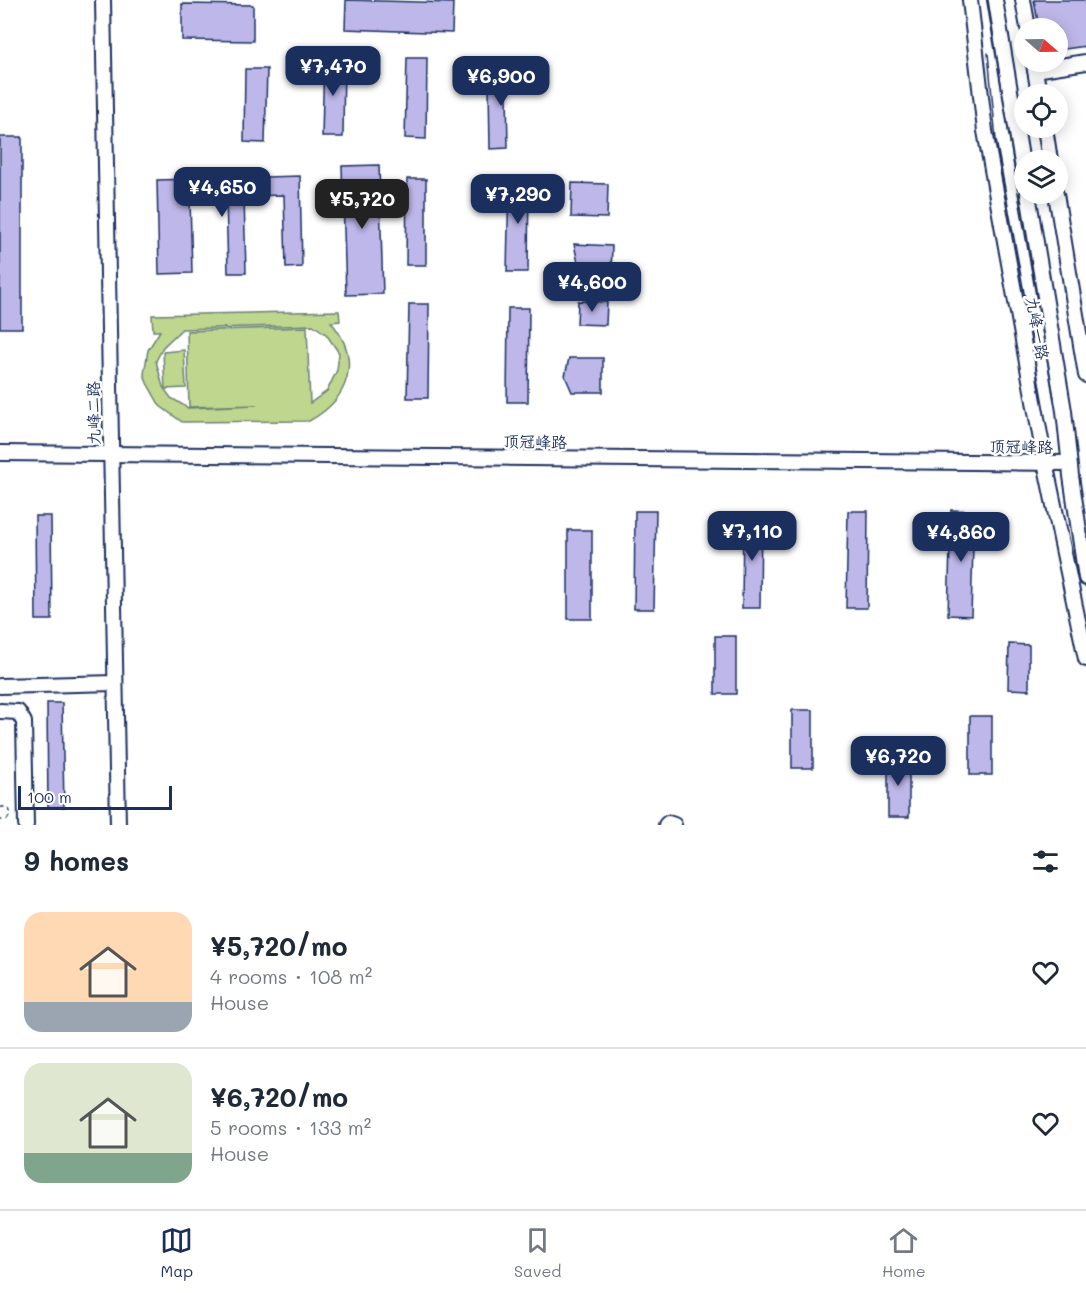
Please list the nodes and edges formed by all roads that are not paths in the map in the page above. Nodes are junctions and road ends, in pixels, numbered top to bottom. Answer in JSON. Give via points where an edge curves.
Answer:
{"nodes":[{"id":1,"x":103,"y":0,"type":"edge"},
{"id":2,"x":970,"y":0,"type":"edge"},
{"id":3,"x":995,"y":0,"type":"edge"},
{"id":4,"x":1023,"y":0,"type":"edge"},
{"id":5,"x":1026,"y":18,"type":"edge"},
{"id":6,"x":1086,"y":62,"type":"edge"},
{"id":7,"x":1068,"y":63,"type":"edge"},
{"id":8,"x":1020,"y":150,"type":"edge"},
{"id":9,"x":1030,"y":204,"type":"edge"},
{"id":10,"x":1058,"y":204,"type":"edge"},
{"id":11,"x":1086,"y":375,"type":"edge"},
{"id":12,"x":0,"y":453,"type":"edge"},
{"id":13,"x":110,"y":453,"type":"junction"},
{"id":14,"x":1045,"y":462,"type":"junction"},
{"id":15,"x":1070,"y":463,"type":"junction"},
{"id":16,"x":1086,"y":578,"type":"edge"},
{"id":17,"x":1086,"y":659,"type":"edge"},
{"id":18,"x":115,"y":683,"type":"junction"},
{"id":19,"x":0,"y":686,"type":"edge"},
{"id":20,"x":0,"y":711,"type":"edge"},
{"id":21,"x":26,"y":825,"type":"edge"},
{"id":22,"x":118,"y":825,"type":"edge"},
{"id":23,"x":666,"y":825,"type":"edge"},
{"id":24,"x":674,"y":825,"type":"edge"}],
"edges":[{"from":1,"to":13,"type":"street","name":"九峰二路"},
{"from":2,"to":14,"type":"street","name":"九峰一路","via":[[985,131]]},
{"from":3,"to":8,"type":"street"},
{"from":4,"to":5,"type":"street"},
{"from":6,"to":7,"type":"street"},
{"from":9,"to":15,"type":"street","name":"九峰一路"},
{"from":10,"to":11,"type":"street"},
{"from":12,"to":13,"type":"street","name":"顶冠峰路"},
{"from":13,"to":14,"type":"street","name":"顶冠峰路"},
{"from":13,"to":18,"type":"street","name":"九峰二路"},
{"from":14,"to":15,"type":"street","name":"顶冠峰路"},
{"from":14,"to":17,"type":"street","name":"九峰一路"},
{"from":15,"to":16,"type":"street","name":"九峰一路"},
{"from":18,"to":19,"type":"street"},
{"from":18,"to":22,"type":"street","name":"九峰二路"},
{"from":20,"to":21,"type":"street","via":[[18,712],[24,722]]},
{"from":23,"to":24,"type":"street"}]}
